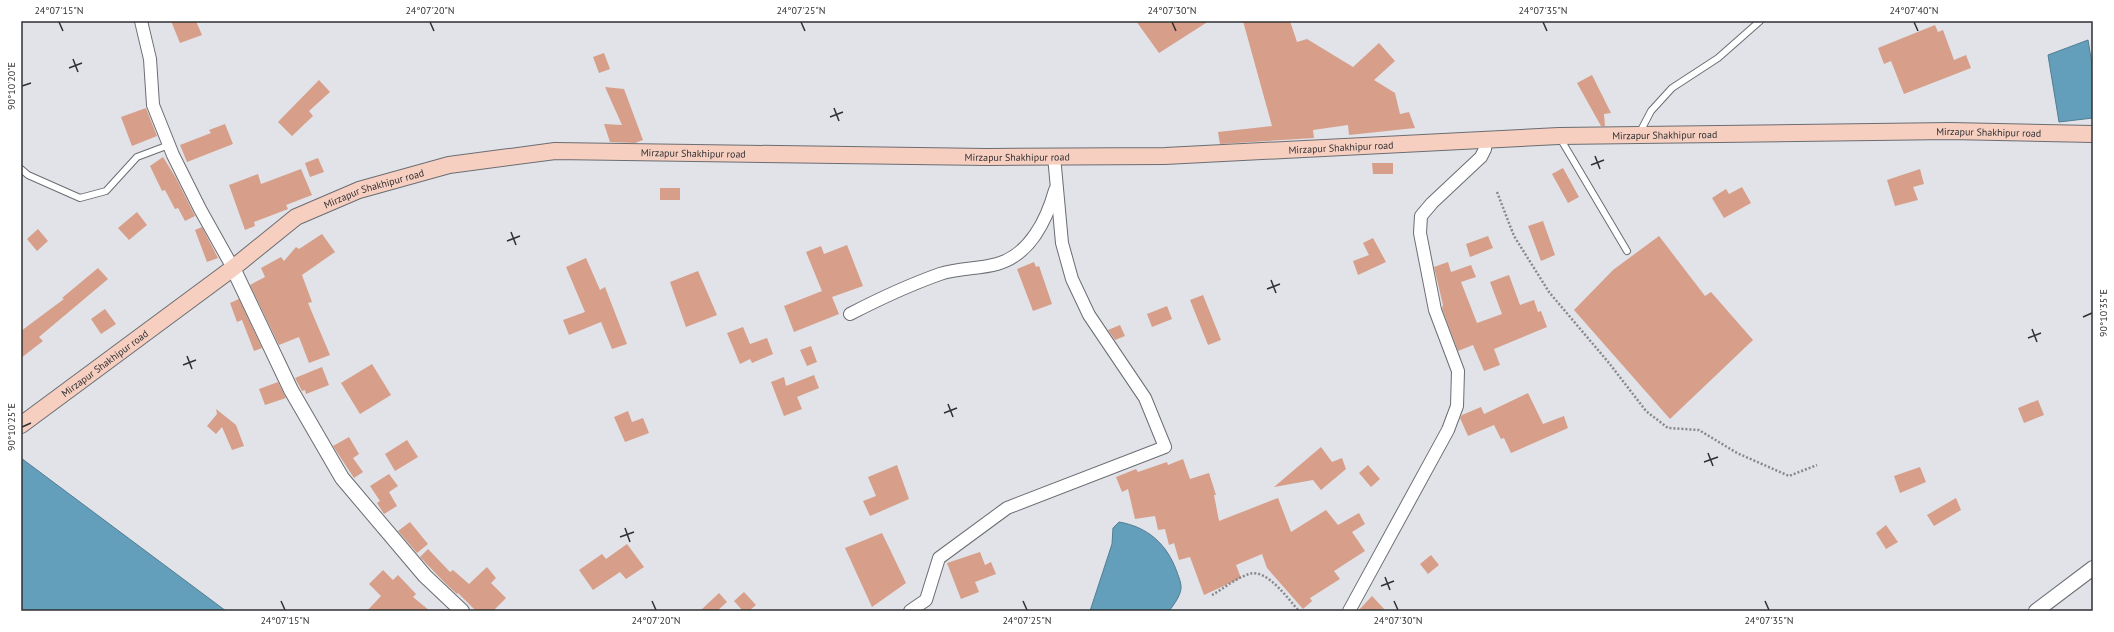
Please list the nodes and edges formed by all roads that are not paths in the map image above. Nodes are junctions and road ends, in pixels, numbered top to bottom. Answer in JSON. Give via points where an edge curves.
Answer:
{"nodes":[{"id":1,"x":141,"y":21,"type":"edge"},
{"id":2,"x":1760,"y":21,"type":"edge"},
{"id":3,"x":2093,"y":134,"type":"edge"},
{"id":4,"x":1639,"y":135,"type":"junction"},
{"id":5,"x":1560,"y":136,"type":"junction"},
{"id":6,"x":1486,"y":140,"type":"junction"},
{"id":7,"x":170,"y":145,"type":"junction"},
{"id":8,"x":1054,"y":156,"type":"junction"},
{"id":9,"x":21,"y":169,"type":"edge"},
{"id":10,"x":1057,"y":183,"type":"junction"},
{"id":11,"x":1628,"y":252,"type":"dead end"},
{"id":12,"x":233,"y":268,"type":"junction"},
{"id":13,"x":850,"y":314,"type":"dead end"},
{"id":14,"x":21,"y":425,"type":"edge"},
{"id":15,"x":2093,"y":568,"type":"edge"},
{"id":16,"x":462,"y":611,"type":"edge"},
{"id":17,"x":910,"y":611,"type":"edge"},
{"id":18,"x":1349,"y":611,"type":"edge"},
{"id":19,"x":2036,"y":611,"type":"edge"}],
"edges":[{"from":1,"to":7,"type":"street","via":[[150,59],[153,105]]},
{"from":2,"to":4,"type":"lane","via":[[1718,58],[1672,88],[1651,111]]},
{"from":3,"to":4,"type":"main road","name":"Mirzapur Shakhipur road","via":[[1950,131]]},
{"from":4,"to":5,"type":"main road","name":"Mirzapur Shakhipur road"},
{"from":5,"to":6,"type":"main road","name":"Mirzapur Shakhipur road"},
{"from":5,"to":11,"type":"lane"},
{"from":6,"to":8,"type":"main road","name":"Mirzapur Shakhipur road","via":[[1165,156]]},
{"from":6,"to":18,"type":"street","via":[[1481,157],[1436,198],[1421,216],[1420,233],[1435,310],[1458,371],[1457,406],[1444,437]]},
{"from":7,"to":9,"type":"lane","via":[[137,157],[106,192],[80,198],[28,175]]},
{"from":7,"to":12,"type":"street","via":[[200,209]]},
{"from":8,"to":10,"type":"street"},
{"from":8,"to":12,"type":"main road","name":"Mirzapur Shakhipur road","via":[[555,151],[449,165],[359,190],[296,217]]},
{"from":10,"to":13,"type":"street","via":[[1049,212],[1036,236],[1013,256],[998,264],[941,274]]},
{"from":10,"to":17,"type":"street","via":[[1062,243],[1072,279],[1089,315],[1145,398],[1165,447],[1006,508],[939,558],[926,600]]},
{"from":12,"to":14,"type":"main road","name":"Mirzapur Shakhipur road"},
{"from":12,"to":16,"type":"street","via":[[291,390],[342,478],[425,576]]},
{"from":15,"to":19,"type":"street"}]}
